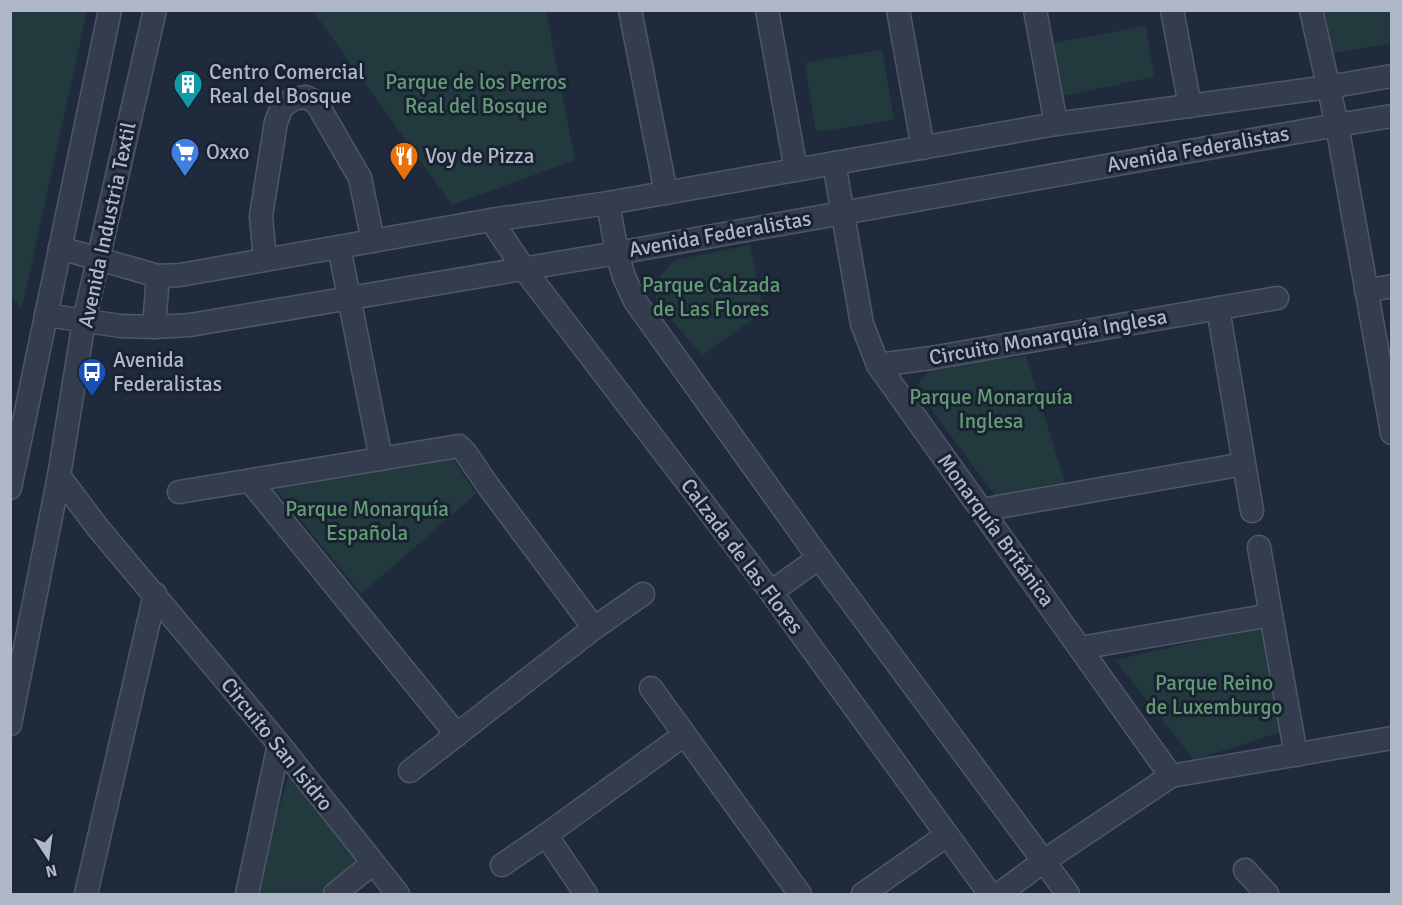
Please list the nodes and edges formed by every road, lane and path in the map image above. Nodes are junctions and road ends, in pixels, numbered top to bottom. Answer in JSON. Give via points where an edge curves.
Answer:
{"nodes":[{"id":1,"x":110,"y":10,"type":"edge"},
{"id":2,"x":155,"y":10,"type":"edge"},
{"id":3,"x":630,"y":10,"type":"edge"},
{"id":4,"x":767,"y":10,"type":"edge"},
{"id":5,"x":898,"y":10,"type":"edge"},
{"id":6,"x":1035,"y":10,"type":"edge"},
{"id":7,"x":1172,"y":10,"type":"edge"},
{"id":8,"x":1311,"y":10,"type":"edge"},
{"id":9,"x":1392,"y":76,"type":"edge"},
{"id":10,"x":1328,"y":87,"type":"junction"},
{"id":11,"x":1190,"y":106,"type":"junction"},
{"id":12,"x":1392,"y":117,"type":"edge"},
{"id":13,"x":1056,"y":124,"type":"junction"},
{"id":14,"x":1337,"y":125,"type":"junction"},
{"id":15,"x":923,"y":148,"type":"junction"},
{"id":16,"x":834,"y":163,"type":"junction"},
{"id":17,"x":796,"y":170,"type":"junction"},
{"id":18,"x":666,"y":193,"type":"junction"},
{"id":19,"x":608,"y":203,"type":"junction"},
{"id":20,"x":843,"y":212,"type":"junction"},
{"id":21,"x":491,"y":220,"type":"junction"},
{"id":22,"x":373,"y":241,"type":"junction"},
{"id":23,"x":339,"y":247,"type":"junction"},
{"id":24,"x":60,"y":248,"type":"junction"},
{"id":25,"x":617,"y":253,"type":"junction"},
{"id":26,"x":98,"y":259,"type":"junction"},
{"id":27,"x":265,"y":260,"type":"junction"},
{"id":28,"x":524,"y":269,"type":"junction"},
{"id":29,"x":158,"y":276,"type":"junction"},
{"id":30,"x":1392,"y":286,"type":"edge"},
{"id":31,"x":1366,"y":291,"type":"junction"},
{"id":32,"x":1277,"y":297,"type":"dead end"},
{"id":33,"x":350,"y":299,"type":"junction"},
{"id":34,"x":1218,"y":308,"type":"junction"},
{"id":35,"x":46,"y":315,"type":"junction"},
{"id":36,"x":84,"y":321,"type":"junction"},
{"id":37,"x":154,"y":327,"type":"junction"},
{"id":38,"x":878,"y":365,"type":"junction"},
{"id":39,"x":1392,"y":432,"type":"edge"},
{"id":40,"x":381,"y":459,"type":"junction"},
{"id":41,"x":1244,"y":464,"type":"junction"},
{"id":42,"x":58,"y":476,"type":"junction"},
{"id":43,"x":249,"y":481,"type":"junction"},
{"id":44,"x":10,"y":489,"type":"edge"},
{"id":45,"x":179,"y":492,"type":"dead end"},
{"id":46,"x":981,"y":510,"type":"junction"},
{"id":47,"x":1252,"y":511,"type":"dead end"},
{"id":48,"x":1259,"y":547,"type":"dead end"},
{"id":49,"x":819,"y":558,"type":"junction"},
{"id":50,"x":771,"y":592,"type":"junction"},
{"id":51,"x":155,"y":594,"type":"junction"},
{"id":52,"x":643,"y":594,"type":"dead end"},
{"id":53,"x":1271,"y":615,"type":"junction"},
{"id":54,"x":594,"y":628,"type":"junction"},
{"id":55,"x":1080,"y":648,"type":"junction"},
{"id":56,"x":651,"y":688,"type":"dead end"},
{"id":57,"x":10,"y":724,"type":"edge"},
{"id":58,"x":457,"y":735,"type":"junction"},
{"id":59,"x":684,"y":735,"type":"junction"},
{"id":60,"x":1392,"y":738,"type":"edge"},
{"id":61,"x":279,"y":744,"type":"junction"},
{"id":62,"x":1296,"y":754,"type":"junction"},
{"id":63,"x":410,"y":771,"type":"dead end"},
{"id":64,"x":1171,"y":776,"type":"junction"},
{"id":65,"x":546,"y":835,"type":"junction"},
{"id":66,"x":947,"y":835,"type":"junction"},
{"id":67,"x":1044,"y":861,"type":"junction"},
{"id":68,"x":374,"y":863,"type":"junction"},
{"id":69,"x":502,"y":865,"type":"dead end"},
{"id":70,"x":1245,"y":870,"type":"dead end"},
{"id":71,"x":86,"y":894,"type":"edge"},
{"id":72,"x":247,"y":894,"type":"edge"},
{"id":73,"x":335,"y":894,"type":"edge"},
{"id":74,"x":398,"y":894,"type":"edge"},
{"id":75,"x":586,"y":894,"type":"edge"},
{"id":76,"x":800,"y":894,"type":"edge"},
{"id":77,"x":863,"y":894,"type":"edge"},
{"id":78,"x":990,"y":894,"type":"edge"},
{"id":79,"x":999,"y":894,"type":"edge"},
{"id":80,"x":1068,"y":894,"type":"edge"},
{"id":81,"x":1267,"y":894,"type":"edge"}],
"edges":[{"from":1,"to":24,"type":"street","name":"Avenida Industria Textil"},
{"from":2,"to":26,"type":"street","name":"Avenida Industria Textil"},
{"from":3,"to":18,"type":"street"},
{"from":4,"to":17,"type":"street"},
{"from":5,"to":15,"type":"street"},
{"from":6,"to":13,"type":"street"},
{"from":7,"to":11,"type":"street"},
{"from":8,"to":10,"type":"street"},
{"from":9,"to":10,"type":"street","name":"Avenida Federalistas"},
{"from":10,"to":11,"type":"street","name":"Avenida Federalistas"},
{"from":10,"to":14,"type":"street"},
{"from":11,"to":13,"type":"street","name":"Avenida Federalistas"},
{"from":12,"to":14,"type":"street","name":"Avenida Federalistas"},
{"from":13,"to":15,"type":"street","name":"Avenida Federalistas"},
{"from":14,"to":20,"type":"street","name":"Avenida Federalistas"},
{"from":14,"to":31,"type":"street"},
{"from":15,"to":16,"type":"street","name":"Avenida Federalistas"},
{"from":16,"to":17,"type":"street","name":"Avenida Federalistas"},
{"from":16,"to":20,"type":"street","name":"Monarquía Británica"},
{"from":17,"to":18,"type":"street","name":"Avenida Federalistas"},
{"from":18,"to":19,"type":"street","name":"Avenida Federalistas"},
{"from":19,"to":21,"type":"street","name":"Avenida Federalistas"},
{"from":19,"to":25,"type":"street"},
{"from":20,"to":25,"type":"street","name":"Avenida Federalistas"},
{"from":20,"to":38,"type":"street","name":"Monarquía Británica","via":[[862,324]]},
{"from":21,"to":22,"type":"street","name":"Avenida Federalistas"},
{"from":21,"to":28,"type":"street","name":"Calzada de las Flores"},
{"from":22,"to":23,"type":"street","name":"Avenida Federalistas"},
{"from":22,"to":27,"type":"street","via":[[360,178],[316,102],[305,97],[293,99],[282,107],[276,122],[261,216]]},
{"from":23,"to":27,"type":"street","name":"Avenida Federalistas"},
{"from":23,"to":33,"type":"street"},
{"from":24,"to":26,"type":"street","name":"Avenida Federalistas"},
{"from":24,"to":35,"type":"street","name":"Avenida Industria Textil"},
{"from":25,"to":28,"type":"street","name":"Avenida Federalistas"},
{"from":25,"to":49,"type":"street","via":[[635,301]]},
{"from":26,"to":29,"type":"street","name":"Avenida Federalistas"},
{"from":26,"to":36,"type":"street","name":"Avenida Industria Textil"},
{"from":27,"to":29,"type":"street","name":"Avenida Federalistas"},
{"from":28,"to":33,"type":"street","name":"Avenida Federalistas"},
{"from":28,"to":50,"type":"street","name":"Calzada de las Flores"},
{"from":29,"to":37,"type":"street"},
{"from":30,"to":31,"type":"street"},
{"from":31,"to":39,"type":"street"},
{"from":32,"to":34,"type":"street","name":"Circuito Monarquía Inglesa"},
{"from":33,"to":37,"type":"street","name":"Avenida Federalistas","via":[[190,325]]},
{"from":33,"to":40,"type":"street"},
{"from":34,"to":38,"type":"street","name":"Circuito Monarquía Inglesa"},
{"from":34,"to":41,"type":"street"},
{"from":35,"to":36,"type":"street","name":"Avenida Federalistas"},
{"from":35,"to":44,"type":"street","name":"Avenida Industria Textil"},
{"from":36,"to":37,"type":"street","name":"Avenida Federalistas"},
{"from":36,"to":42,"type":"street","name":"Avenida Industria Textil"},
{"from":38,"to":46,"type":"street","name":"Monarquía Británica"},
{"from":40,"to":43,"type":"street"},
{"from":40,"to":54,"type":"street","via":[[459,446]]},
{"from":41,"to":46,"type":"street"},
{"from":41,"to":47,"type":"street"},
{"from":42,"to":51,"type":"street","name":"Circuito San Isidro"},
{"from":42,"to":57,"type":"street","name":"Avenida Industria Textil"},
{"from":43,"to":45,"type":"street"},
{"from":43,"to":58,"type":"street"},
{"from":46,"to":55,"type":"street","name":"Monarquía Británica"},
{"from":48,"to":53,"type":"street"},
{"from":49,"to":50,"type":"street"},
{"from":49,"to":67,"type":"street"},
{"from":50,"to":66,"type":"street","name":"Calzada de las Flores"},
{"from":51,"to":61,"type":"street","name":"Circuito San Isidro"},
{"from":51,"to":71,"type":"street"},
{"from":52,"to":54,"type":"street"},
{"from":53,"to":55,"type":"street"},
{"from":53,"to":62,"type":"street"},
{"from":54,"to":58,"type":"street"},
{"from":55,"to":64,"type":"street","name":"Monarquía Británica"},
{"from":56,"to":59,"type":"street"},
{"from":58,"to":63,"type":"street"},
{"from":59,"to":65,"type":"street"},
{"from":59,"to":76,"type":"street"},
{"from":60,"to":62,"type":"street"},
{"from":61,"to":68,"type":"street","name":"Circuito San Isidro"},
{"from":61,"to":72,"type":"street"},
{"from":62,"to":64,"type":"street"},
{"from":64,"to":67,"type":"street"},
{"from":65,"to":69,"type":"street"},
{"from":65,"to":75,"type":"street"},
{"from":66,"to":77,"type":"street"},
{"from":66,"to":78,"type":"street","name":"Calzada de las Flores"},
{"from":67,"to":79,"type":"street"},
{"from":67,"to":80,"type":"street"},
{"from":68,"to":73,"type":"street"},
{"from":68,"to":74,"type":"street","name":"Circuito San Isidro"},
{"from":70,"to":81,"type":"street"}]}
